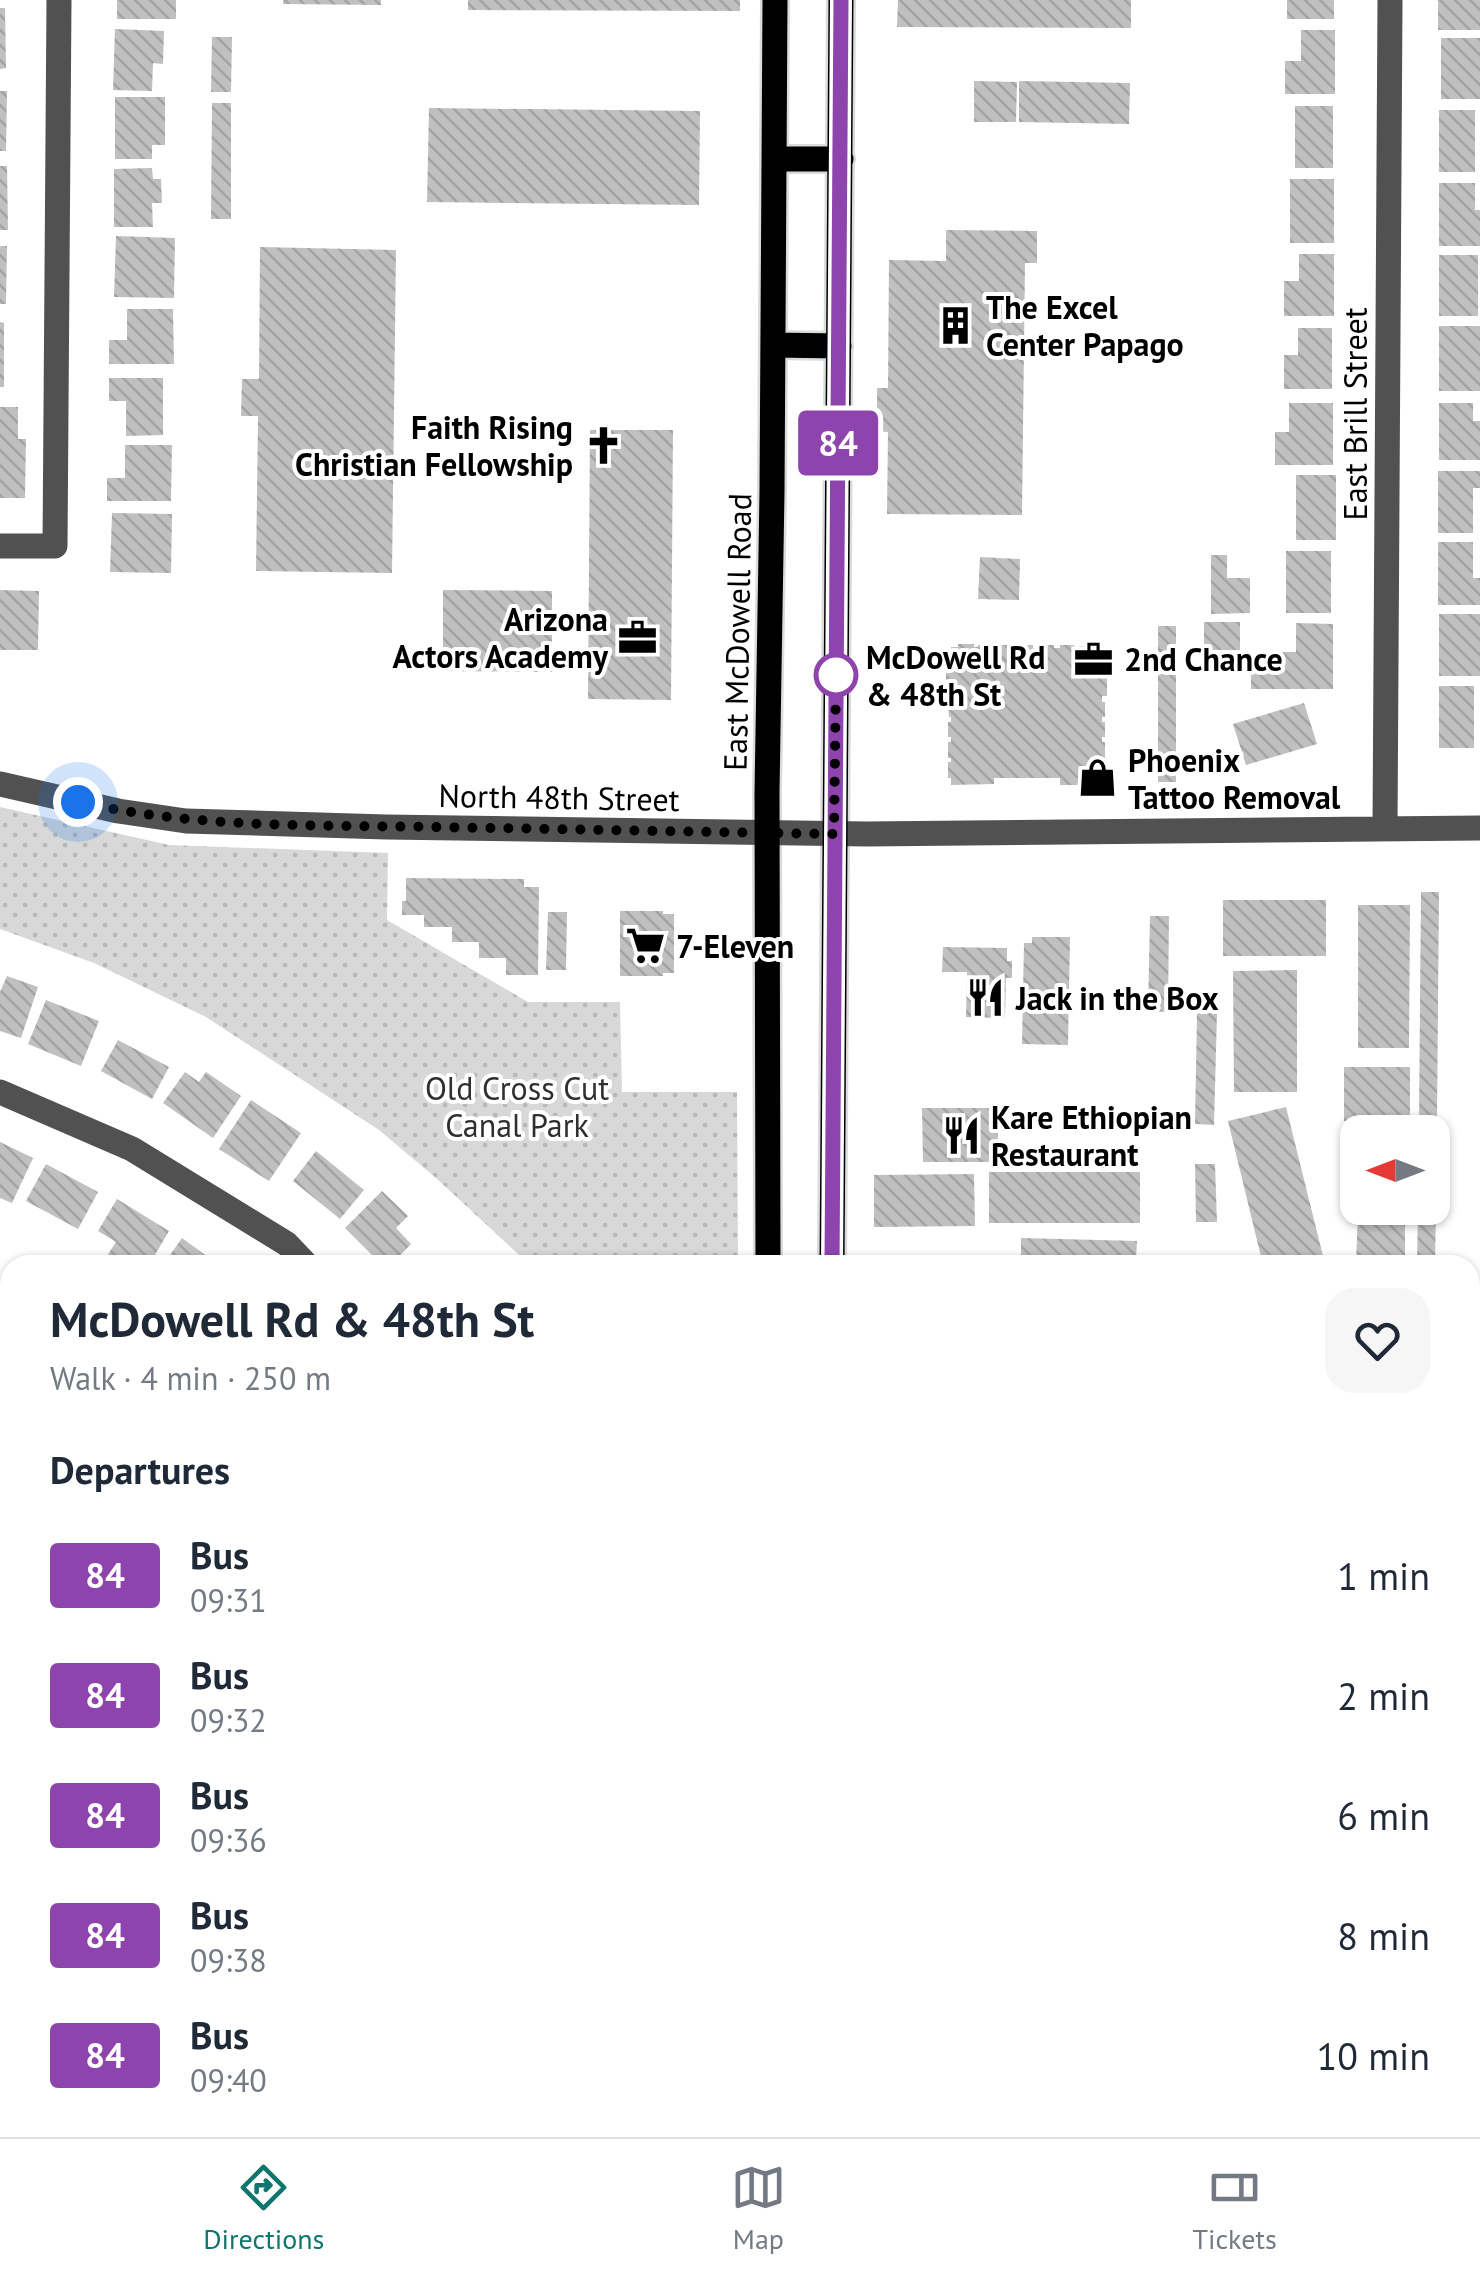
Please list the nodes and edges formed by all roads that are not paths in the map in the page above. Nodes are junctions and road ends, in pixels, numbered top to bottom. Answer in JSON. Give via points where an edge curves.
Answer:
{"nodes":[{"id":1,"x":60,"y":0,"type":"edge"},
{"id":2,"x":775,"y":0,"type":"edge"},
{"id":3,"x":841,"y":0,"type":"edge"},
{"id":4,"x":1390,"y":0,"type":"edge"},
{"id":5,"x":774,"y":159,"type":"junction"},
{"id":6,"x":842,"y":159,"type":"junction"},
{"id":7,"x":773,"y":344,"type":"junction"},
{"id":8,"x":839,"y":346,"type":"junction"},
{"id":9,"x":0,"y":546,"type":"edge"},
{"id":10,"x":0,"y":784,"type":"edge"},
{"id":11,"x":1385,"y":828,"type":"junction"},
{"id":12,"x":1480,"y":828,"type":"edge"},
{"id":13,"x":767,"y":833,"type":"junction"},
{"id":14,"x":834,"y":834,"type":"junction"},
{"id":15,"x":0,"y":1092,"type":"edge"},
{"id":16,"x":297,"y":1255,"type":"edge"},
{"id":17,"x":768,"y":1255,"type":"edge"},
{"id":18,"x":832,"y":1255,"type":"edge"}],
"edges":[{"from":1,"to":9,"type":"street","via":[[56,546]]},
{"from":2,"to":5,"type":"main road","name":"East McDowell Road"},
{"from":3,"to":6,"type":"main road"},
{"from":4,"to":11,"type":"street","name":"East Brill Street"},
{"from":5,"to":6,"type":"main road"},
{"from":5,"to":7,"type":"main road","name":"East McDowell Road"},
{"from":6,"to":8,"type":"main road"},
{"from":7,"to":8,"type":"main road"},
{"from":7,"to":13,"type":"main road","name":"East McDowell Road"},
{"from":8,"to":14,"type":"main road"},
{"from":10,"to":13,"type":"street","name":"North 48th Street","via":[[186,821]]},
{"from":11,"to":12,"type":"street","name":"North 48th Street"},
{"from":11,"to":14,"type":"street","name":"North 48th Street"},
{"from":13,"to":14,"type":"street","name":"North 48th Street"},
{"from":13,"to":17,"type":"main road","name":"East McDowell Road"},
{"from":14,"to":18,"type":"main road"},
{"from":15,"to":16,"type":"street","via":[[132,1149]]}]}
